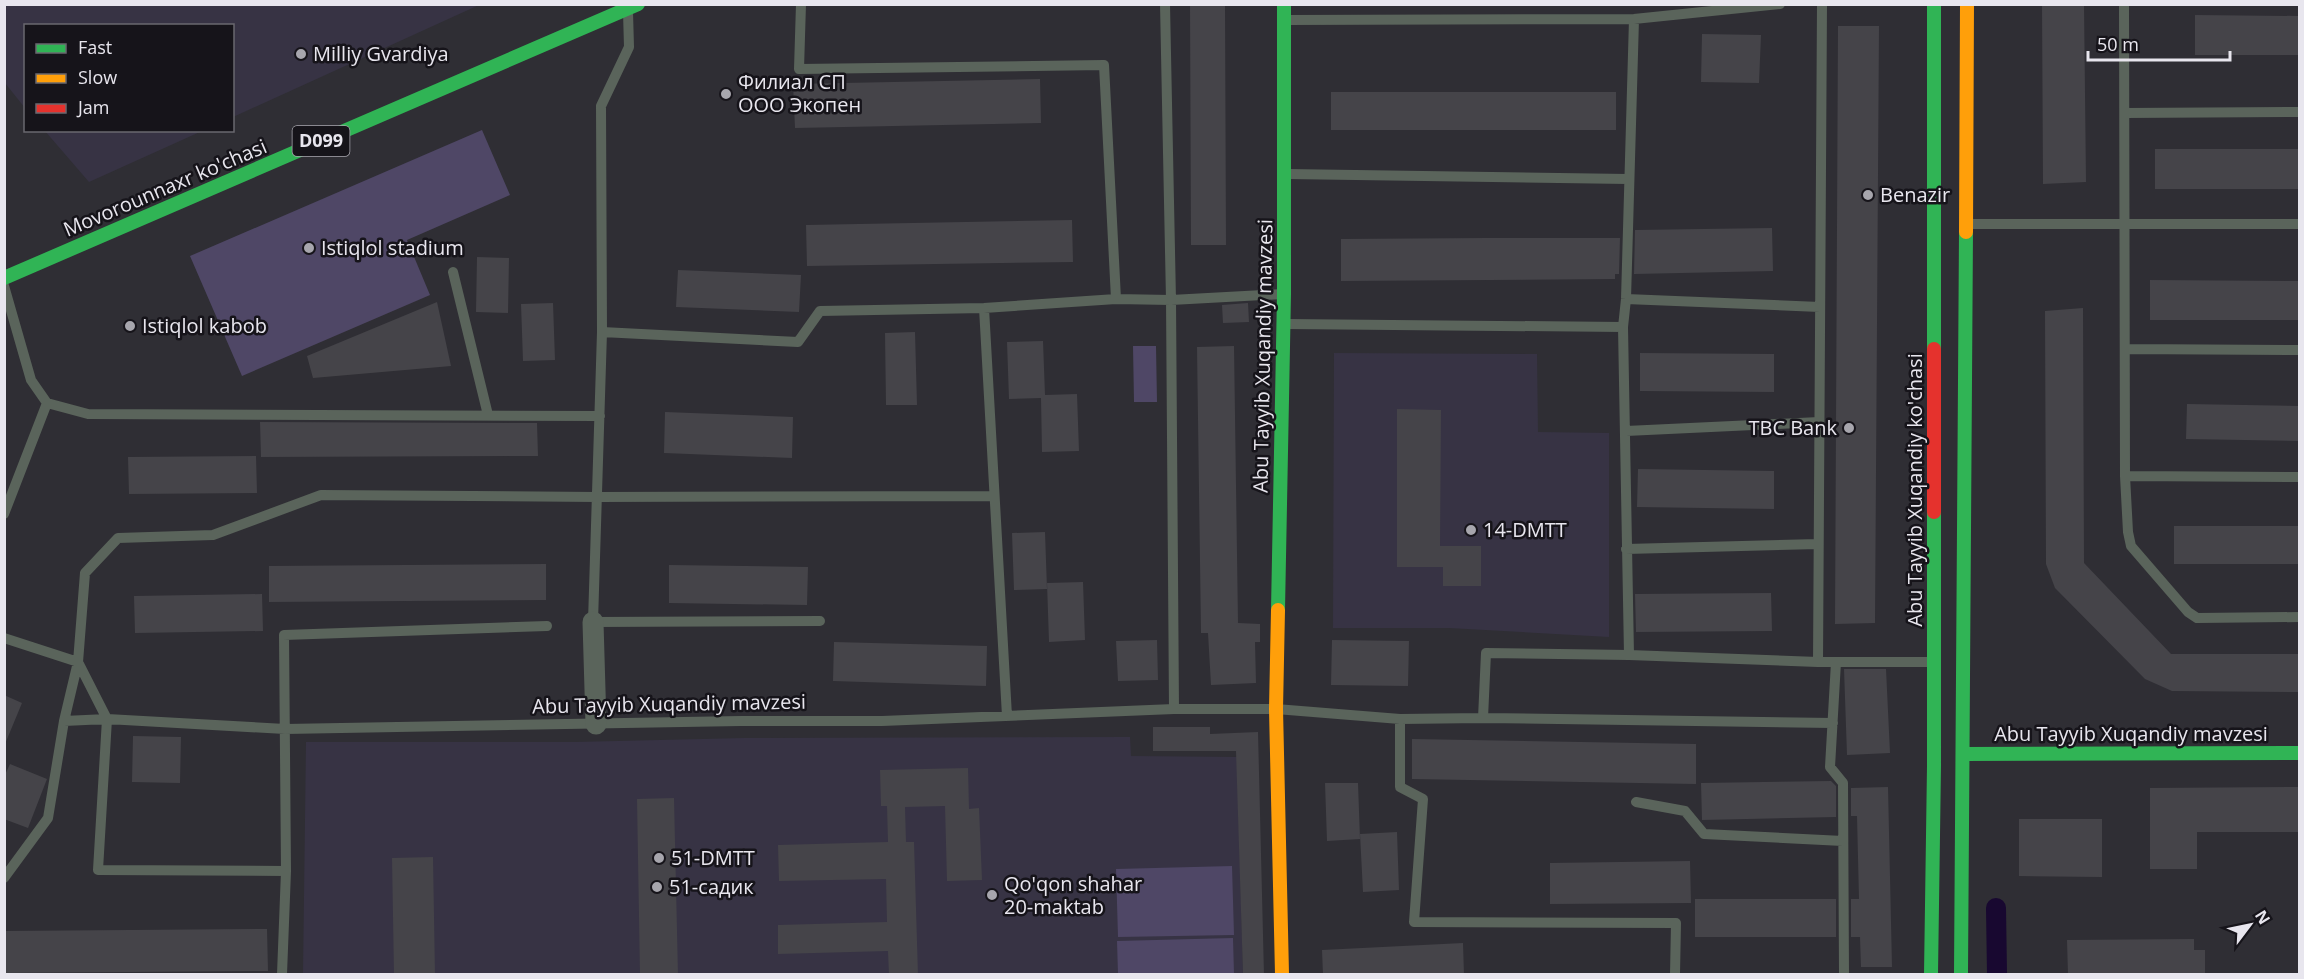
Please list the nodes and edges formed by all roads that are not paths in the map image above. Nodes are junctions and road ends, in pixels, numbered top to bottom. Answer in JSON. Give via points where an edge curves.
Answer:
{"nodes":[{"id":1,"x":801,"y":4,"type":"edge"},
{"id":2,"x":1165,"y":4,"type":"edge"},
{"id":3,"x":1284,"y":4,"type":"edge"},
{"id":4,"x":1780,"y":4,"type":"edge"},
{"id":5,"x":1822,"y":4,"type":"edge"},
{"id":6,"x":1934,"y":4,"type":"edge"},
{"id":7,"x":1967,"y":4,"type":"edge"},
{"id":8,"x":2124,"y":4,"type":"edge"},
{"id":9,"x":633,"y":7,"type":"edge"},
{"id":10,"x":1634,"y":19,"type":"junction"},
{"id":11,"x":1284,"y":21,"type":"junction"},
{"id":12,"x":2300,"y":112,"type":"edge"},
{"id":13,"x":2125,"y":113,"type":"junction"},
{"id":14,"x":1285,"y":174,"type":"junction"},
{"id":15,"x":1628,"y":179,"type":"junction"},
{"id":16,"x":1966,"y":224,"type":"junction"},
{"id":17,"x":2300,"y":224,"type":"edge"},
{"id":18,"x":2125,"y":225,"type":"junction"},
{"id":19,"x":453,"y":272,"type":"dead end"},
{"id":20,"x":4,"y":278,"type":"edge"},
{"id":21,"x":4,"y":286,"type":"edge"},
{"id":22,"x":1284,"y":294,"type":"junction"},
{"id":23,"x":1116,"y":298,"type":"junction"},
{"id":24,"x":1626,"y":299,"type":"junction"},
{"id":25,"x":1172,"y":300,"type":"junction"},
{"id":26,"x":1820,"y":307,"type":"junction"},
{"id":27,"x":984,"y":308,"type":"junction"},
{"id":28,"x":1282,"y":324,"type":"junction"},
{"id":29,"x":1623,"y":327,"type":"junction"},
{"id":30,"x":602,"y":332,"type":"junction"},
{"id":31,"x":2125,"y":349,"type":"junction"},
{"id":32,"x":2300,"y":350,"type":"edge"},
{"id":33,"x":47,"y":403,"type":"junction"},
{"id":34,"x":488,"y":415,"type":"junction"},
{"id":35,"x":600,"y":416,"type":"junction"},
{"id":36,"x":1820,"y":422,"type":"junction"},
{"id":37,"x":1626,"y":431,"type":"junction"},
{"id":38,"x":2125,"y":476,"type":"junction"},
{"id":39,"x":2300,"y":477,"type":"edge"},
{"id":40,"x":994,"y":496,"type":"junction"},
{"id":41,"x":597,"y":497,"type":"junction"},
{"id":42,"x":4,"y":514,"type":"edge"},
{"id":43,"x":1818,"y":544,"type":"junction"},
{"id":44,"x":1626,"y":549,"type":"junction"},
{"id":45,"x":2300,"y":617,"type":"edge"},
{"id":46,"x":820,"y":621,"type":"dead end"},
{"id":47,"x":593,"y":622,"type":"junction"},
{"id":48,"x":547,"y":626,"type":"dead end"},
{"id":49,"x":4,"y":638,"type":"edge"},
{"id":50,"x":1629,"y":655,"type":"junction"},
{"id":51,"x":78,"y":662,"type":"junction"},
{"id":52,"x":1818,"y":662,"type":"junction"},
{"id":53,"x":1836,"y":662,"type":"junction"},
{"id":54,"x":1934,"y":662,"type":"junction"},
{"id":55,"x":1174,"y":709,"type":"junction"},
{"id":56,"x":1276,"y":709,"type":"junction"},
{"id":57,"x":1007,"y":716,"type":"junction"},
{"id":58,"x":1484,"y":717,"type":"junction"},
{"id":59,"x":107,"y":719,"type":"junction"},
{"id":60,"x":1400,"y":719,"type":"junction"},
{"id":61,"x":63,"y":721,"type":"junction"},
{"id":62,"x":1833,"y":723,"type":"junction"},
{"id":63,"x":596,"y":724,"type":"junction"},
{"id":64,"x":285,"y":729,"type":"junction"},
{"id":65,"x":2300,"y":753,"type":"edge"},
{"id":66,"x":1963,"y":754,"type":"junction"},
{"id":67,"x":1636,"y":802,"type":"dead end"},
{"id":68,"x":1843,"y":841,"type":"junction"},
{"id":69,"x":286,"y":871,"type":"junction"},
{"id":70,"x":4,"y":878,"type":"edge"},
{"id":71,"x":282,"y":975,"type":"edge"},
{"id":72,"x":1282,"y":975,"type":"edge"},
{"id":73,"x":1675,"y":975,"type":"edge"},
{"id":74,"x":1844,"y":975,"type":"edge"},
{"id":75,"x":1931,"y":975,"type":"edge"},
{"id":76,"x":1961,"y":975,"type":"edge"}],
"edges":[{"from":1,"to":23,"type":"lane","via":[[799,69],[1104,65]]},
{"from":2,"to":25,"type":"lane"},
{"from":3,"to":11,"type":"main road","name":"Abu Tayyib Xuqandiy mavzesi"},
{"from":4,"to":10,"type":"lane"},
{"from":5,"to":26,"type":"lane"},
{"from":6,"to":54,"type":"main road","name":"Abu Tayyib Xuqandiy ko'chasi"},
{"from":7,"to":16,"type":"main road"},
{"from":8,"to":13,"type":"lane"},
{"from":9,"to":20,"type":"main road","name":"Movorounnaxr ko'chasi","number":"D099"},
{"from":9,"to":30,"type":"lane","via":[[630,47],[601,106]]},
{"from":10,"to":11,"type":"lane"},
{"from":10,"to":15,"type":"lane"},
{"from":11,"to":14,"type":"main road","name":"Abu Tayyib Xuqandiy mavzesi"},
{"from":12,"to":13,"type":"lane"},
{"from":13,"to":18,"type":"lane"},
{"from":14,"to":15,"type":"lane"},
{"from":14,"to":22,"type":"main road","name":"Abu Tayyib Xuqandiy mavzesi"},
{"from":15,"to":24,"type":"lane"},
{"from":16,"to":18,"type":"lane"},
{"from":16,"to":66,"type":"main road"},
{"from":17,"to":18,"type":"lane"},
{"from":18,"to":31,"type":"lane"},
{"from":19,"to":34,"type":"lane"},
{"from":21,"to":33,"type":"lane","via":[[31,380]]},
{"from":22,"to":25,"type":"lane"},
{"from":22,"to":28,"type":"main road","name":"Abu Tayyib Xuqandiy mavzesi"},
{"from":23,"to":25,"type":"lane"},
{"from":23,"to":27,"type":"lane"},
{"from":24,"to":26,"type":"lane"},
{"from":24,"to":29,"type":"lane"},
{"from":25,"to":55,"type":"lane"},
{"from":26,"to":36,"type":"lane"},
{"from":27,"to":30,"type":"lane","via":[[820,311],[798,342]]},
{"from":27,"to":40,"type":"lane"},
{"from":28,"to":29,"type":"lane"},
{"from":28,"to":56,"type":"main road","name":"Abu Tayyib Xuqandiy mavzesi"},
{"from":29,"to":37,"type":"lane"},
{"from":30,"to":35,"type":"lane"},
{"from":31,"to":32,"type":"lane"},
{"from":31,"to":38,"type":"lane"},
{"from":33,"to":34,"type":"lane","via":[[88,414]]},
{"from":33,"to":42,"type":"lane"},
{"from":34,"to":35,"type":"lane"},
{"from":35,"to":41,"type":"lane"},
{"from":36,"to":37,"type":"lane"},
{"from":36,"to":43,"type":"lane"},
{"from":37,"to":44,"type":"lane"},
{"from":38,"to":39,"type":"lane"},
{"from":38,"to":45,"type":"lane","via":[[2131,546],[2188,612],[2198,618]]},
{"from":40,"to":41,"type":"lane"},
{"from":40,"to":57,"type":"lane"},
{"from":41,"to":47,"type":"lane"},
{"from":41,"to":51,"type":"lane","via":[[321,495],[213,535],[118,538],[85,573]]},
{"from":43,"to":44,"type":"lane"},
{"from":43,"to":52,"type":"lane"},
{"from":44,"to":50,"type":"lane"},
{"from":46,"to":47,"type":"lane"},
{"from":47,"to":63,"type":"street"},
{"from":48,"to":64,"type":"lane","via":[[284,635]]},
{"from":49,"to":51,"type":"lane"},
{"from":50,"to":52,"type":"lane"},
{"from":50,"to":58,"type":"lane","via":[[1486,653]]},
{"from":51,"to":59,"type":"lane"},
{"from":51,"to":61,"type":"lane"},
{"from":52,"to":53,"type":"lane"},
{"from":53,"to":54,"type":"lane"},
{"from":53,"to":62,"type":"lane"},
{"from":54,"to":75,"type":"main road","name":"Abu Tayyib Xuqandiy ko'chasi"},
{"from":55,"to":56,"type":"lane","name":"Abu Tayyib Xuqandiy mavzesi"},
{"from":55,"to":57,"type":"lane","name":"Abu Tayyib Xuqandiy mavzesi"},
{"from":56,"to":60,"type":"lane"},
{"from":56,"to":72,"type":"main road","name":"Abu Tayyib Xuqandiy mavzesi"},
{"from":57,"to":63,"type":"lane","name":"Abu Tayyib Xuqandiy mavzesi"},
{"from":58,"to":60,"type":"lane"},
{"from":58,"to":62,"type":"lane"},
{"from":59,"to":61,"type":"lane","name":"Abu Tayyib Xuqandiy mavzesi"},
{"from":59,"to":64,"type":"lane","name":"Abu Tayyib Xuqandiy mavzesi"},
{"from":59,"to":69,"type":"lane","via":[[98,870]]},
{"from":60,"to":73,"type":"lane","via":[[1400,787],[1423,799],[1414,922],[1676,923]]},
{"from":61,"to":70,"type":"lane","via":[[48,818]]},
{"from":62,"to":68,"type":"lane","via":[[1830,767],[1843,783]]},
{"from":63,"to":64,"type":"lane","name":"Abu Tayyib Xuqandiy mavzesi"},
{"from":64,"to":69,"type":"lane"},
{"from":65,"to":66,"type":"main road","name":"Abu Tayyib Xuqandiy mavzesi"},
{"from":66,"to":76,"type":"main road"},
{"from":67,"to":68,"type":"lane","via":[[1684,811],[1704,834]]},
{"from":68,"to":74,"type":"lane"},
{"from":69,"to":71,"type":"lane"}]}
